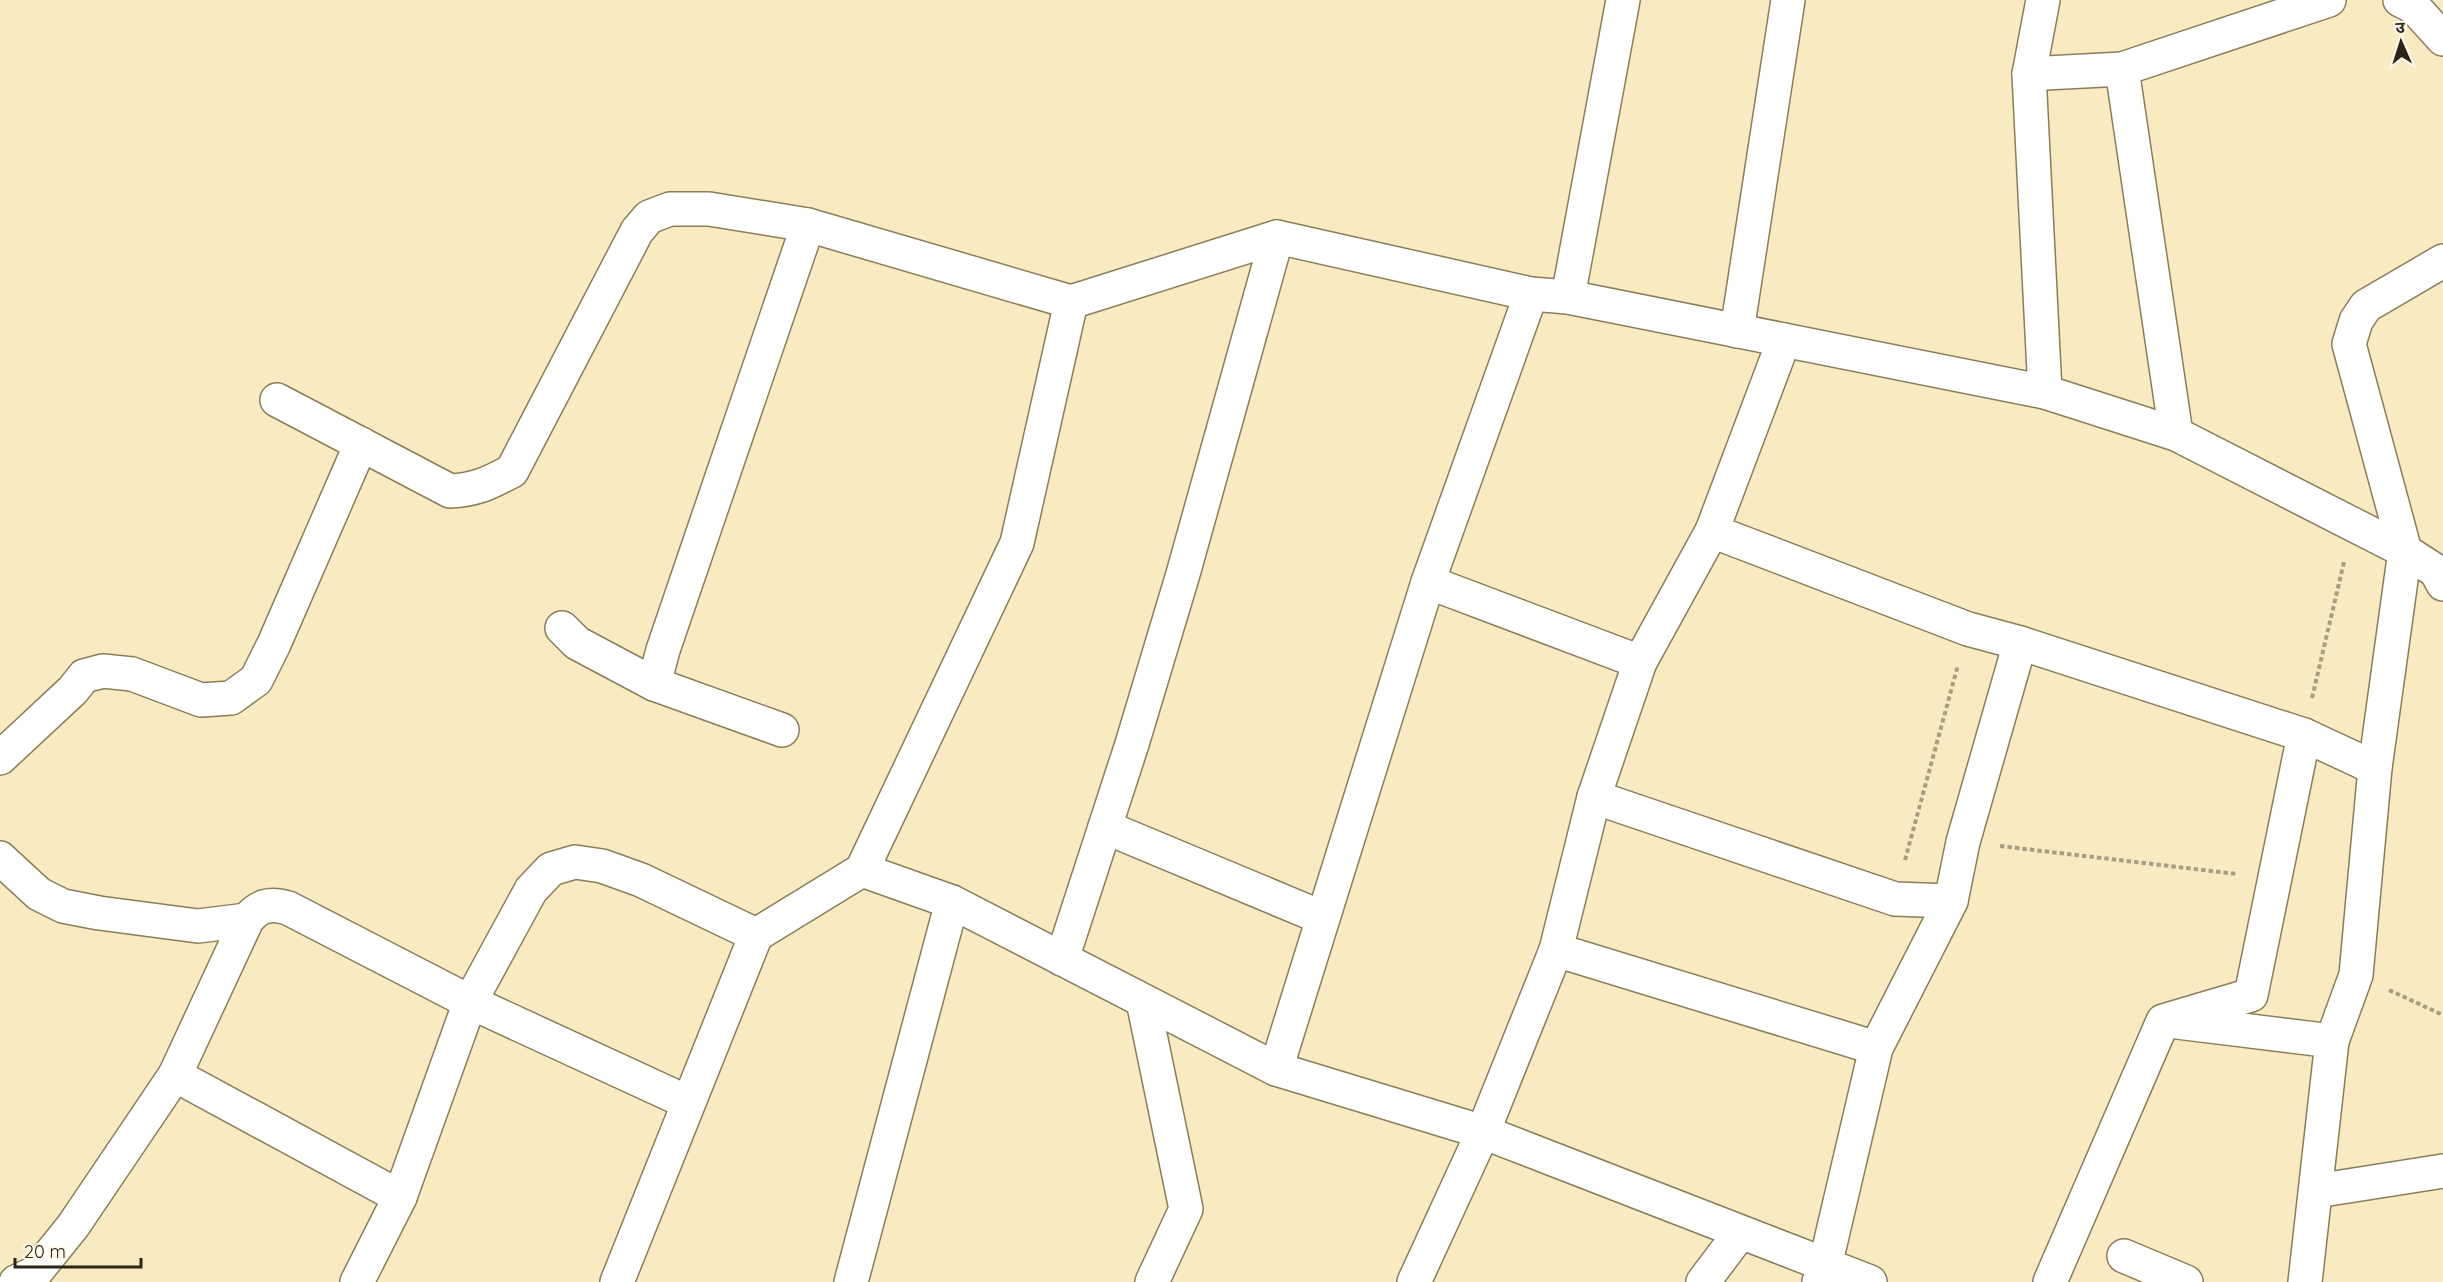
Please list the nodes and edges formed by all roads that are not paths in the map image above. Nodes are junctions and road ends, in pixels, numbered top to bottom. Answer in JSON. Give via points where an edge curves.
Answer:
{"nodes":[{"id":1,"x":1623,"y":0,"type":"edge"},
{"id":2,"x":1788,"y":0,"type":"edge"},
{"id":3,"x":2043,"y":0,"type":"edge"},
{"id":4,"x":2329,"y":0,"type":"edge"},
{"id":5,"x":2410,"y":2,"type":"edge"},
{"id":6,"x":2443,"y":39,"type":"edge"},
{"id":7,"x":2122,"y":69,"type":"junction"},
{"id":8,"x":2029,"y":74,"type":"junction"},
{"id":9,"x":808,"y":225,"type":"junction"},
{"id":10,"x":1277,"y":237,"type":"junction"},
{"id":11,"x":2443,"y":261,"type":"edge"},
{"id":12,"x":1531,"y":294,"type":"junction"},
{"id":13,"x":1568,"y":297,"type":"junction"},
{"id":14,"x":1071,"y":302,"type":"junction"},
{"id":15,"x":1737,"y":331,"type":"junction"},
{"id":16,"x":1784,"y":340,"type":"junction"},
{"id":17,"x":2045,"y":392,"type":"junction"},
{"id":18,"x":277,"y":400,"type":"dead end"},
{"id":19,"x":2176,"y":434,"type":"junction"},
{"id":20,"x":361,"y":444,"type":"junction"},
{"id":21,"x":1712,"y":531,"type":"junction"},
{"id":22,"x":2405,"y":551,"type":"junction"},
{"id":23,"x":2441,"y":574,"type":"edge"},
{"id":24,"x":1428,"y":582,"type":"junction"},
{"id":25,"x":562,"y":628,"type":"dead end"},
{"id":26,"x":2020,"y":643,"type":"junction"},
{"id":27,"x":1640,"y":662,"type":"junction"},
{"id":28,"x":654,"y":684,"type":"junction"},
{"id":29,"x":783,"y":730,"type":"dead end"},
{"id":30,"x":2304,"y":735,"type":"junction"},
{"id":31,"x":0,"y":758,"type":"edge"},
{"id":32,"x":2375,"y":768,"type":"junction"},
{"id":33,"x":1594,"y":797,"type":"junction"},
{"id":34,"x":1105,"y":827,"type":"junction"},
{"id":35,"x":0,"y":858,"type":"edge"},
{"id":36,"x":862,"y":870,"type":"junction"},
{"id":37,"x":1951,"y":901,"type":"junction"},
{"id":38,"x":952,"y":902,"type":"junction"},
{"id":39,"x":1323,"y":918,"type":"junction"},
{"id":40,"x":247,"y":920,"type":"junction"},
{"id":41,"x":756,"y":935,"type":"junction"},
{"id":42,"x":1556,"y":950,"type":"junction"},
{"id":43,"x":1062,"y":959,"type":"junction"},
{"id":44,"x":1143,"y":1001,"type":"junction"},
{"id":45,"x":470,"y":1002,"type":"junction"},
{"id":46,"x":2163,"y":1021,"type":"junction"},
{"id":47,"x":2332,"y":1041,"type":"junction"},
{"id":48,"x":1876,"y":1048,"type":"junction"},
{"id":49,"x":1276,"y":1069,"type":"junction"},
{"id":50,"x":175,"y":1075,"type":"junction"},
{"id":51,"x":687,"y":1102,"type":"junction"},
{"id":52,"x":1483,"y":1132,"type":"junction"},
{"id":53,"x":2443,"y":1171,"type":"edge"},
{"id":54,"x":2316,"y":1191,"type":"junction"},
{"id":55,"x":400,"y":1197,"type":"junction"},
{"id":56,"x":1740,"y":1233,"type":"junction"},
{"id":57,"x":2124,"y":1256,"type":"dead end"},
{"id":58,"x":1822,"y":1274,"type":"edge"},
{"id":59,"x":16,"y":1282,"type":"edge"},
{"id":60,"x":357,"y":1282,"type":"edge"},
{"id":61,"x":616,"y":1282,"type":"edge"},
{"id":62,"x":851,"y":1282,"type":"edge"},
{"id":63,"x":1152,"y":1282,"type":"edge"},
{"id":64,"x":1414,"y":1282,"type":"edge"},
{"id":65,"x":1703,"y":1282,"type":"edge"},
{"id":66,"x":1870,"y":1282,"type":"edge"},
{"id":67,"x":2050,"y":1282,"type":"edge"},
{"id":68,"x":2186,"y":1282,"type":"edge"},
{"id":69,"x":2305,"y":1282,"type":"edge"}],
"edges":[{"from":1,"to":13,"type":"street"},
{"from":2,"to":15,"type":"street"},
{"from":3,"to":8,"type":"street"},
{"from":4,"to":7,"type":"street"},
{"from":5,"to":6,"type":"street"},
{"from":7,"to":8,"type":"street"},
{"from":7,"to":19,"type":"street"},
{"from":8,"to":17,"type":"street"},
{"from":9,"to":14,"type":"street"},
{"from":9,"to":20,"type":"street","via":[[710,209],[670,209],[649,217],[637,231],[512,471],[496,479],[471,490],[450,491]]},
{"from":9,"to":28,"type":"street"},
{"from":10,"to":12,"type":"street"},
{"from":10,"to":14,"type":"street"},
{"from":10,"to":34,"type":"street","via":[[1183,574]]},
{"from":11,"to":22,"type":"street","via":[[2366,306],[2356,321],[2349,344]]},
{"from":12,"to":13,"type":"street"},
{"from":12,"to":24,"type":"street"},
{"from":13,"to":15,"type":"street"},
{"from":14,"to":36,"type":"street","via":[[1017,543]]},
{"from":15,"to":16,"type":"street"},
{"from":16,"to":17,"type":"street"},
{"from":16,"to":21,"type":"street"},
{"from":17,"to":19,"type":"street"},
{"from":18,"to":20,"type":"street"},
{"from":19,"to":22,"type":"street"},
{"from":20,"to":31,"type":"street","via":[[256,680],[231,698],[201,700],[132,674],[103,671],[84,676]]},
{"from":21,"to":26,"type":"street","via":[[1968,629]]},
{"from":21,"to":27,"type":"street"},
{"from":22,"to":23,"type":"street"},
{"from":22,"to":32,"type":"street"},
{"from":24,"to":27,"type":"street"},
{"from":24,"to":39,"type":"street"},
{"from":25,"to":28,"type":"street","via":[[577,643]]},
{"from":26,"to":30,"type":"street"},
{"from":26,"to":37,"type":"street","via":[[1963,842]]},
{"from":27,"to":33,"type":"street"},
{"from":28,"to":29,"type":"street"},
{"from":30,"to":32,"type":"street"},
{"from":30,"to":46,"type":"street","via":[[2251,995]]},
{"from":32,"to":47,"type":"street","via":[[2356,975]]},
{"from":33,"to":37,"type":"street","via":[[1895,899]]},
{"from":33,"to":42,"type":"street"},
{"from":34,"to":39,"type":"street"},
{"from":34,"to":43,"type":"street"},
{"from":35,"to":40,"type":"street","via":[[39,894],[63,906],[198,926]]},
{"from":36,"to":38,"type":"street"},
{"from":36,"to":41,"type":"street"},
{"from":37,"to":48,"type":"street"},
{"from":38,"to":43,"type":"street"},
{"from":38,"to":62,"type":"street"},
{"from":39,"to":49,"type":"street"},
{"from":40,"to":45,"type":"street","via":[[255,909],[265,905],[288,908]]},
{"from":40,"to":50,"type":"street"},
{"from":41,"to":45,"type":"street","via":[[641,880],[602,866],[575,862],[551,869],[531,890]]},
{"from":41,"to":51,"type":"street"},
{"from":42,"to":48,"type":"street"},
{"from":42,"to":52,"type":"street"},
{"from":43,"to":44,"type":"street"},
{"from":44,"to":49,"type":"street"},
{"from":44,"to":63,"type":"street","via":[[1186,1209]]},
{"from":45,"to":51,"type":"street"},
{"from":45,"to":55,"type":"street"},
{"from":46,"to":47,"type":"street"},
{"from":46,"to":67,"type":"street"},
{"from":47,"to":54,"type":"street"},
{"from":48,"to":58,"type":"street"},
{"from":49,"to":52,"type":"street"},
{"from":50,"to":55,"type":"street"},
{"from":50,"to":59,"type":"street","via":[[73,1226],[35,1273]]},
{"from":51,"to":61,"type":"street"},
{"from":52,"to":56,"type":"street"},
{"from":52,"to":64,"type":"street"},
{"from":53,"to":54,"type":"street"},
{"from":54,"to":69,"type":"street"},
{"from":55,"to":60,"type":"street"},
{"from":56,"to":58,"type":"street"},
{"from":56,"to":65,"type":"street"},
{"from":57,"to":68,"type":"street"},
{"from":58,"to":66,"type":"street"}]}
